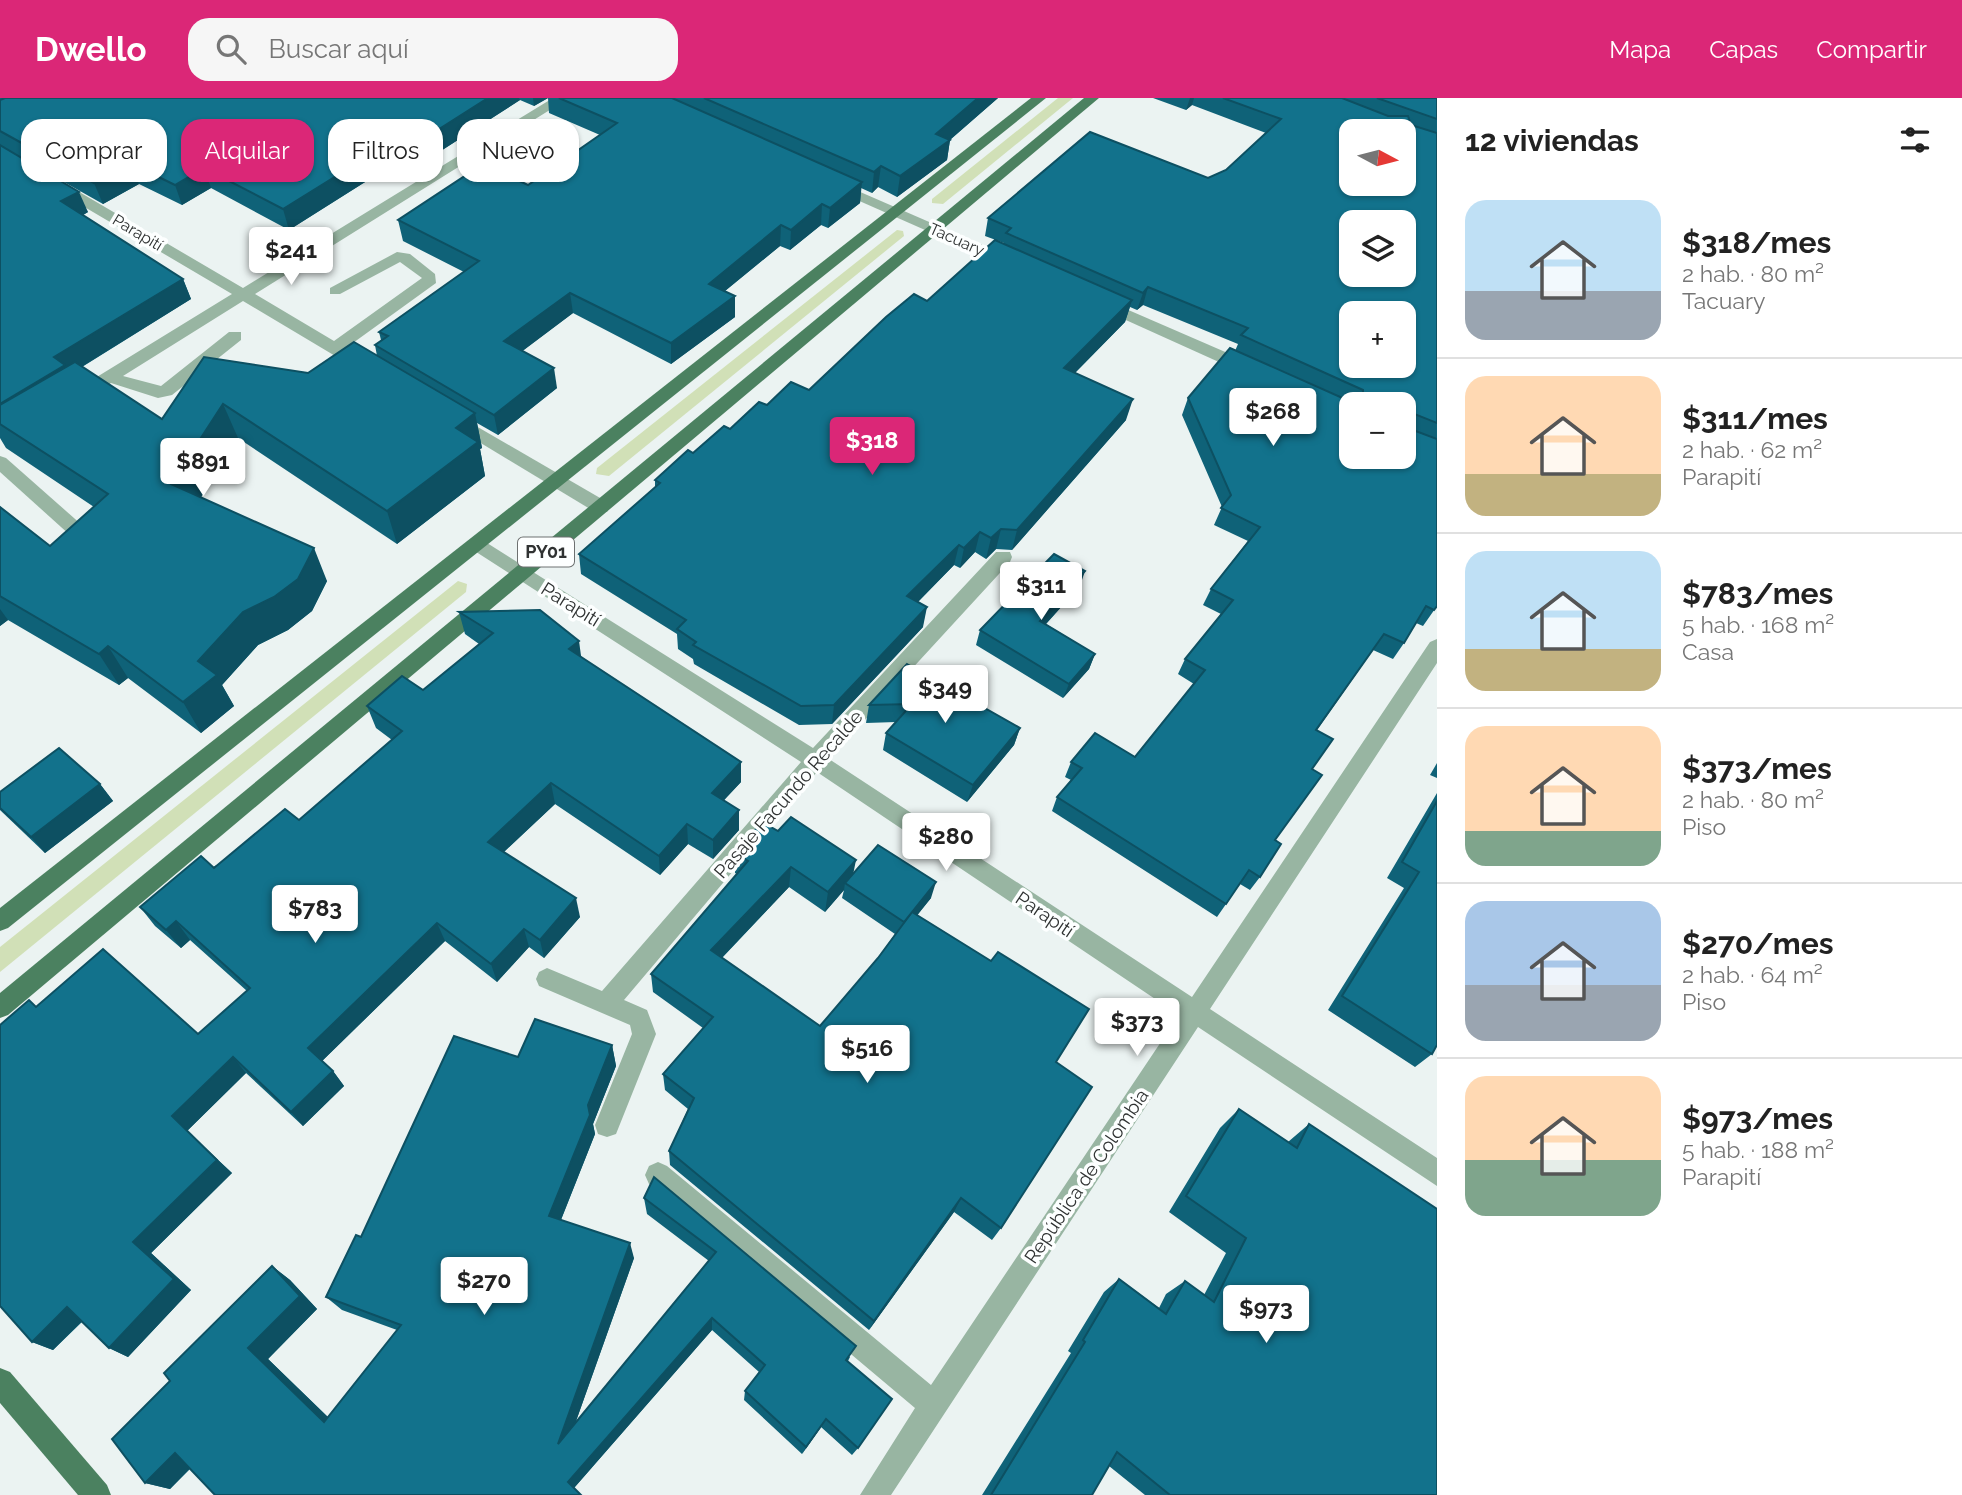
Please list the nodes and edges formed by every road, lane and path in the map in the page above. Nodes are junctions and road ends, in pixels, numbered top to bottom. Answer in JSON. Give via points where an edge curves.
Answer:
{"nodes":[{"id":1,"x":562,"y":98,"type":"edge"},
{"id":2,"x":1039,"y":98,"type":"edge"},
{"id":3,"x":1092,"y":98,"type":"edge"},
{"id":4,"x":819,"y":178,"type":"edge"},
{"id":5,"x":54,"y":182,"type":"edge"},
{"id":6,"x":895,"y":212,"type":"junction"},
{"id":7,"x":935,"y":229,"type":"junction"},
{"id":8,"x":1023,"y":268,"type":"edge"},
{"id":9,"x":335,"y":291,"type":"dead end"},
{"id":10,"x":244,"y":295,"type":"junction"},
{"id":11,"x":1086,"y":296,"type":"edge"},
{"id":12,"x":234,"y":336,"type":"dead end"},
{"id":13,"x":334,"y":348,"type":"junction"},
{"id":14,"x":1263,"y":375,"type":"edge"},
{"id":15,"x":381,"y":376,"type":"edge"},
{"id":16,"x":109,"y":377,"type":"junction"},
{"id":17,"x":66,"y":404,"type":"edge"},
{"id":18,"x":439,"y":411,"type":"edge"},
{"id":19,"x":0,"y":462,"type":"edge"},
{"id":20,"x":556,"y":480,"type":"junction"},
{"id":21,"x":601,"y":507,"type":"junction"},
{"id":22,"x":77,"y":531,"type":"edge"},
{"id":23,"x":476,"y":543,"type":"junction"},
{"id":24,"x":1003,"y":556,"type":"dead end"},
{"id":25,"x":521,"y":573,"type":"junction"},
{"id":26,"x":1437,"y":647,"type":"edge"},
{"id":27,"x":816,"y":760,"type":"junction"},
{"id":28,"x":0,"y":921,"type":"edge"},
{"id":29,"x":547,"y":979,"type":"dead end"},
{"id":30,"x":606,"y":1004,"type":"junction"},
{"id":31,"x":0,"y":1007,"type":"edge"},
{"id":32,"x":1194,"y":1013,"type":"junction"},
{"id":33,"x":607,"y":1125,"type":"dead end"},
{"id":34,"x":1437,"y":1172,"type":"edge"},
{"id":35,"x":658,"y":1175,"type":"dead end"},
{"id":36,"x":0,"y":1382,"type":"edge"},
{"id":37,"x":933,"y":1405,"type":"junction"},
{"id":38,"x":97,"y":1495,"type":"edge"},
{"id":39,"x":874,"y":1495,"type":"edge"}],
"edges":[{"from":1,"to":10,"type":"street"},
{"from":2,"to":6,"type":"main road","number":"PY01"},
{"from":3,"to":7,"type":"main road","number":"PY01"},
{"from":4,"to":6,"type":"street","name":"Tacuary"},
{"from":5,"to":10,"type":"street","name":"Parapití"},
{"from":6,"to":7,"type":"street","name":"Tacuary"},
{"from":6,"to":20,"type":"main road","number":"PY01"},
{"from":7,"to":8,"type":"street","name":"Tacuary"},
{"from":7,"to":21,"type":"main road","number":"PY01"},
{"from":9,"to":13,"type":"street","via":[[397,257],[405,257],[430,277],[428,283]]},
{"from":10,"to":13,"type":"street","name":"Parapití"},
{"from":10,"to":16,"type":"street"},
{"from":11,"to":14,"type":"street"},
{"from":12,"to":16,"type":"street","via":[[166,391]]},
{"from":13,"to":15,"type":"street","name":"Parapití"},
{"from":16,"to":17,"type":"street"},
{"from":18,"to":20,"type":"street"},
{"from":19,"to":22,"type":"street"},
{"from":20,"to":21,"type":"street"},
{"from":20,"to":23,"type":"main road","number":"PY01"},
{"from":21,"to":25,"type":"main road","number":"PY01"},
{"from":23,"to":25,"type":"street","name":"Parapití"},
{"from":23,"to":28,"type":"main road","number":"PY01"},
{"from":24,"to":27,"type":"street","name":"Pasaje Facundo Recalde"},
{"from":25,"to":27,"type":"street","name":"Parapití"},
{"from":25,"to":31,"type":"main road","number":"PY01"},
{"from":26,"to":32,"type":"street","name":"República de Colombia"},
{"from":27,"to":30,"type":"street","name":"Pasaje Facundo Recalde"},
{"from":27,"to":32,"type":"street","name":"Parapití"},
{"from":29,"to":30,"type":"street"},
{"from":30,"to":33,"type":"street","via":[[639,1018],[644,1034]]},
{"from":32,"to":34,"type":"street","name":"Parapití"},
{"from":32,"to":37,"type":"street","name":"República de Colombia"},
{"from":35,"to":37,"type":"street"},
{"from":36,"to":38,"type":"main road"},
{"from":37,"to":39,"type":"street","name":"República de Colombia"}]}
